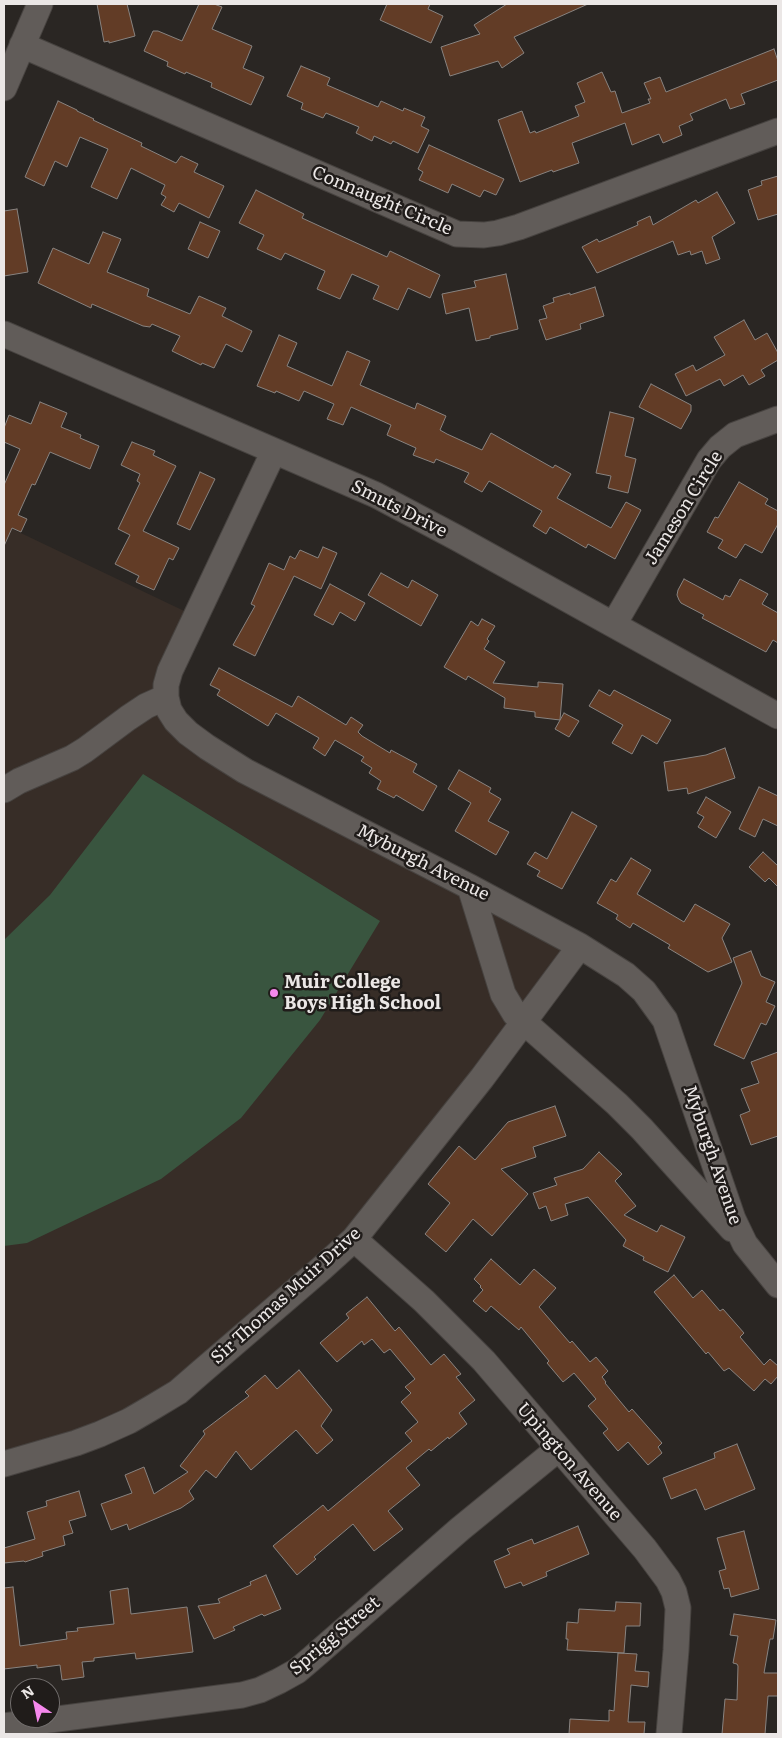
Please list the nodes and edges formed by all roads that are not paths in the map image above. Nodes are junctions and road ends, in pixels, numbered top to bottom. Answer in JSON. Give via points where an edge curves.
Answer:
{"nodes":[{"id":1,"x":40,"y":4,"type":"edge"},
{"id":2,"x":22,"y":45,"type":"junction"},
{"id":3,"x":4,"y":88,"type":"edge"},
{"id":4,"x":778,"y":130,"type":"edge"},
{"id":5,"x":4,"y":334,"type":"edge"},
{"id":6,"x":778,"y":420,"type":"edge"},
{"id":7,"x":274,"y":451,"type":"junction"},
{"id":8,"x":614,"y":624,"type":"junction"},
{"id":9,"x":166,"y":697,"type":"junction"},
{"id":10,"x":778,"y":716,"type":"edge"},
{"id":11,"x":4,"y":790,"type":"edge"},
{"id":12,"x":470,"y":887,"type":"junction"},
{"id":13,"x":580,"y":946,"type":"junction"},
{"id":14,"x":524,"y":1022,"type":"junction"},
{"id":15,"x":354,"y":1239,"type":"junction"},
{"id":16,"x":745,"y":1244,"type":"junction"},
{"id":17,"x":778,"y":1285,"type":"edge"},
{"id":18,"x":558,"y":1449,"type":"junction"},
{"id":19,"x":4,"y":1464,"type":"edge"},
{"id":20,"x":4,"y":1726,"type":"edge"},
{"id":21,"x":669,"y":1734,"type":"edge"}],
"edges":[{"from":1,"to":2,"type":"street"},
{"from":2,"to":3,"type":"street"},
{"from":2,"to":4,"type":"street","name":"Connaught Circle","via":[[457,234],[484,235],[519,227]]},
{"from":5,"to":7,"type":"street","name":"Smuts Drive"},
{"from":6,"to":8,"type":"street","name":"Jameson Circle","via":[[735,435],[709,460]]},
{"from":7,"to":8,"type":"street","name":"Smuts Drive","via":[[376,495]]},
{"from":7,"to":9,"type":"street","via":[[170,671]]},
{"from":8,"to":10,"type":"street","name":"Smuts Drive"},
{"from":9,"to":11,"type":"street","via":[[146,706],[72,758]]},
{"from":9,"to":12,"type":"street","name":"Myburgh Avenue","via":[[176,721],[207,747],[245,771]]},
{"from":12,"to":13,"type":"street","name":"Myburgh Avenue"},
{"from":12,"to":14,"type":"street","via":[[503,994]]},
{"from":13,"to":14,"type":"street","name":"Sir Thomas Muir Drive"},
{"from":13,"to":16,"type":"street","name":"Myburgh Avenue","via":[[626,975],[644,991],[665,1020],[725,1199]]},
{"from":14,"to":15,"type":"street","name":"Sir Thomas Muir Drive"},
{"from":14,"to":16,"type":"street","via":[[642,1129]]},
{"from":15,"to":18,"type":"street","name":"Upington Avenue","via":[[455,1331]]},
{"from":15,"to":19,"type":"street","name":"Sir Thomas Muir Drive","via":[[178,1392],[100,1434]]},
{"from":16,"to":17,"type":"street","name":"Myburgh Avenue"},
{"from":18,"to":20,"type":"street","name":"Sprigg Street","via":[[460,1529],[297,1671],[279,1681],[242,1695]]},
{"from":18,"to":21,"type":"street","name":"Upington Avenue","via":[[649,1555],[674,1592],[678,1608]]}]}
